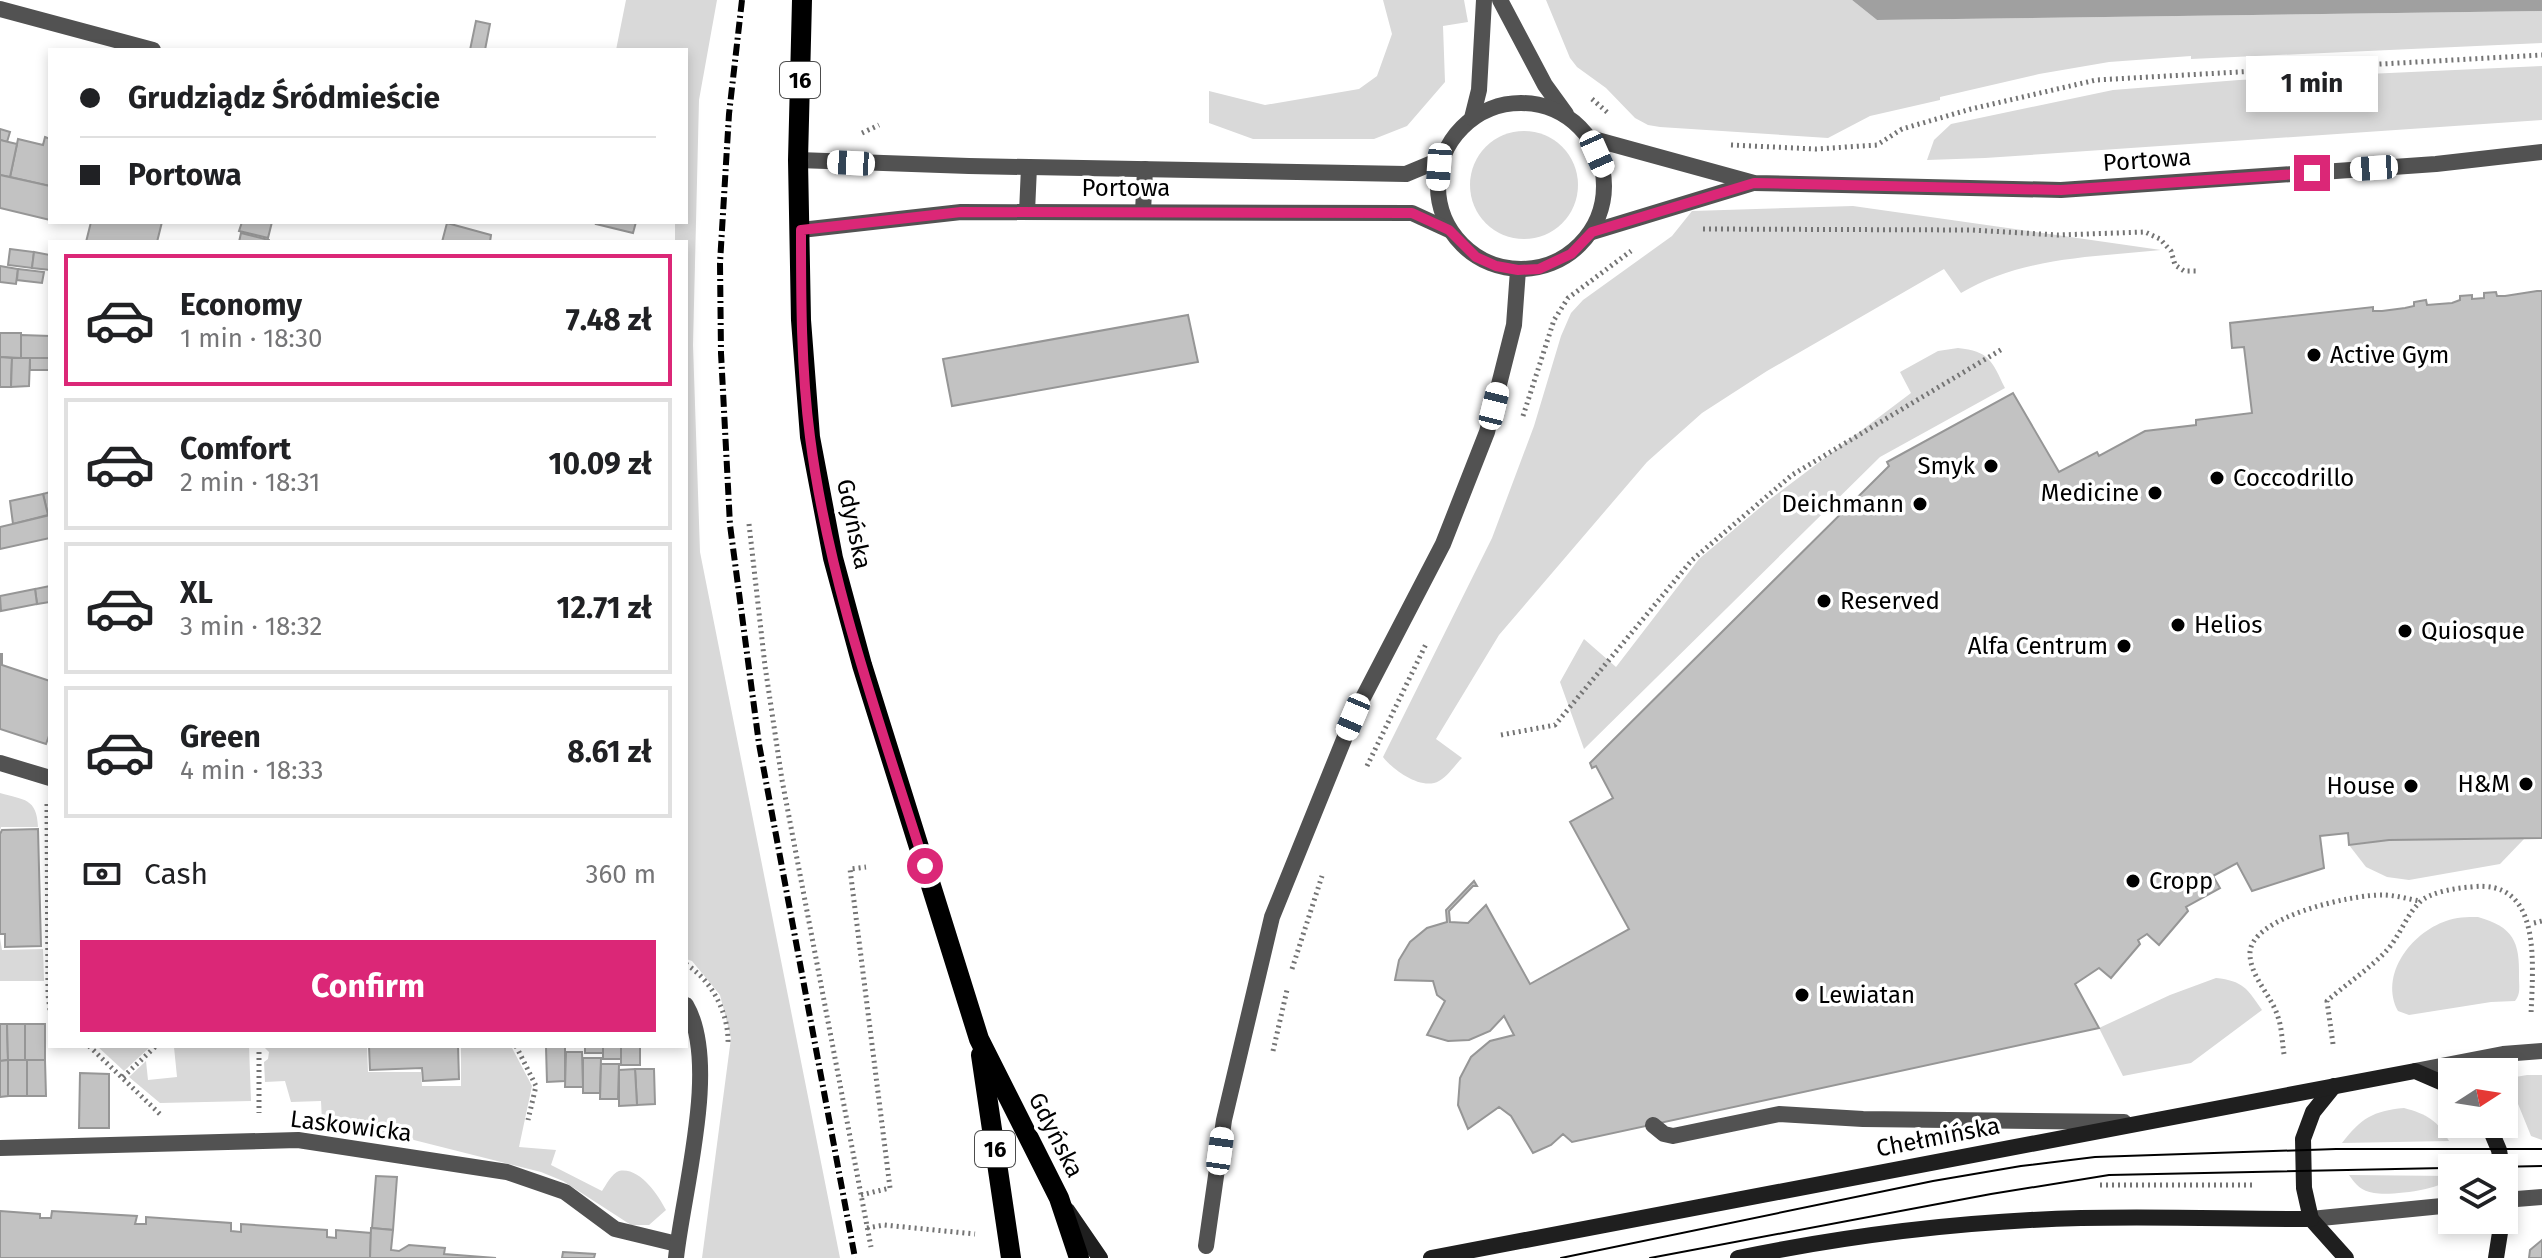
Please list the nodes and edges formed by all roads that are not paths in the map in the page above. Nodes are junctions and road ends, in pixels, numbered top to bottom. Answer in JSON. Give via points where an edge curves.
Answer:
{"nodes":[{"id":1,"x":802,"y":0,"type":"edge"},
{"id":2,"x":1484,"y":0,"type":"edge"},
{"id":3,"x":1500,"y":0,"type":"edge"},
{"id":4,"x":0,"y":9,"type":"edge"},
{"id":5,"x":146,"y":48,"type":"edge"},
{"id":6,"x":1567,"y":116,"type":"junction"},
{"id":7,"x":1472,"y":118,"type":"junction"},
{"id":8,"x":1590,"y":138,"type":"junction"},
{"id":9,"x":2542,"y":152,"type":"edge"},
{"id":10,"x":1442,"y":159,"type":"junction"},
{"id":11,"x":798,"y":160,"type":"junction"},
{"id":12,"x":1029,"y":167,"type":"junction"},
{"id":13,"x":1145,"y":169,"type":"junction"},
{"id":14,"x":1754,"y":183,"type":"junction"},
{"id":15,"x":1027,"y":212,"type":"junction"},
{"id":16,"x":1143,"y":212,"type":"junction"},
{"id":17,"x":801,"y":230,"type":"junction"},
{"id":18,"x":1449,"y":230,"type":"junction"},
{"id":19,"x":1592,"y":232,"type":"junction"},
{"id":20,"x":1518,"y":270,"type":"junction"},
{"id":21,"x":0,"y":763,"type":"edge"},
{"id":22,"x":48,"y":777,"type":"edge"},
{"id":23,"x":688,"y":1008,"type":"edge"},
{"id":24,"x":979,"y":1039,"type":"junction"},
{"id":25,"x":2542,"y":1051,"type":"edge"},
{"id":26,"x":2415,"y":1071,"type":"junction"},
{"id":27,"x":2438,"y":1081,"type":"edge"},
{"id":28,"x":2334,"y":1086,"type":"junction"},
{"id":29,"x":2142,"y":1123,"type":"junction"},
{"id":30,"x":1653,"y":1125,"type":"dead end"},
{"id":31,"x":0,"y":1148,"type":"edge"},
{"id":32,"x":2542,"y":1197,"type":"edge"},
{"id":33,"x":1059,"y":1198,"type":"junction"},
{"id":34,"x":2518,"y":1198,"type":"edge"},
{"id":35,"x":2438,"y":1206,"type":"edge"},
{"id":36,"x":2311,"y":1219,"type":"junction"},
{"id":37,"x":2500,"y":1234,"type":"edge"},
{"id":38,"x":1206,"y":1246,"type":"dead end"},
{"id":39,"x":676,"y":1251,"type":"edge"},
{"id":40,"x":1011,"y":1258,"type":"edge"},
{"id":41,"x":1079,"y":1258,"type":"edge"},
{"id":42,"x":1100,"y":1258,"type":"edge"},
{"id":43,"x":1431,"y":1258,"type":"edge"},
{"id":44,"x":1738,"y":1258,"type":"edge"},
{"id":45,"x":2346,"y":1258,"type":"edge"},
{"id":46,"x":2496,"y":1258,"type":"edge"}],
"edges":[{"from":1,"to":11,"type":"main road","name":"Gdyńska","number":"16"},
{"from":2,"to":7,"type":"street","via":[[1479,90]]},
{"from":3,"to":6,"type":"street"},
{"from":4,"to":5,"type":"street"},
{"from":6,"to":7,"type":"street","via":[[1536,103],[1504,104]]},
{"from":6,"to":8,"type":"street"},
{"from":7,"to":10,"type":"street"},
{"from":8,"to":14,"type":"street","name":"Portowa"},
{"from":8,"to":19,"type":"street","via":[[1603,169],[1603,205]]},
{"from":9,"to":14,"type":"street","name":"Portowa","via":[[2061,190]]},
{"from":10,"to":13,"type":"street","name":"Portowa","via":[[1406,174]]},
{"from":10,"to":18,"type":"street","via":[[1439,204]]},
{"from":11,"to":12,"type":"street","name":"Portowa"},
{"from":11,"to":17,"type":"main road","name":"Gdyńska","number":"16"},
{"from":12,"to":13,"type":"street","name":"Portowa"},
{"from":12,"to":15,"type":"street"},
{"from":13,"to":16,"type":"street"},
{"from":14,"to":19,"type":"street","name":"Portowa"},
{"from":15,"to":16,"type":"street","name":"Portowa"},
{"from":15,"to":17,"type":"street","name":"Portowa","via":[[961,212]]},
{"from":16,"to":18,"type":"street","name":"Portowa","via":[[1412,213]]},
{"from":17,"to":24,"type":"main road","name":"Gdyńska","number":"16","via":[[810,437],[833,558]]},
{"from":18,"to":20,"type":"street","via":[[1476,257]]},
{"from":19,"to":20,"type":"street","via":[[1571,254],[1539,269]]},
{"from":20,"to":38,"type":"street","via":[[1514,325],[1487,432],[1443,544],[1353,717],[1272,917],[1224,1120]]},
{"from":21,"to":22,"type":"street"},
{"from":23,"to":39,"type":"street","name":"Laskowicka","via":[[702,1072]]},
{"from":24,"to":33,"type":"main road","name":"Gdyńska","number":"16"},
{"from":24,"to":40,"type":"main road","name":"Gdyńska","number":"16"},
{"from":25,"to":26,"type":"street"},
{"from":26,"to":27,"type":"main road"},
{"from":26,"to":28,"type":"main road","name":"Chełmińska"},
{"from":28,"to":29,"type":"main road","name":"Chełmińska"},
{"from":28,"to":36,"type":"main road","via":[[2313,1112],[2303,1139]]},
{"from":29,"to":30,"type":"street","via":[[1779,1114],[1673,1136]]},
{"from":29,"to":43,"type":"main road","name":"Chełmińska"},
{"from":31,"to":39,"type":"street","name":"Laskowicka","via":[[298,1140],[507,1172],[565,1192],[615,1229]]},
{"from":32,"to":34,"type":"street"},
{"from":33,"to":41,"type":"main road","name":"Gdyńska","number":"16"},
{"from":33,"to":42,"type":"main road"},
{"from":35,"to":36,"type":"street"},
{"from":36,"to":44,"type":"main road","via":[[2080,1218],[1955,1226],[1814,1242]]},
{"from":36,"to":45,"type":"main road"},
{"from":37,"to":46,"type":"main road"}]}
